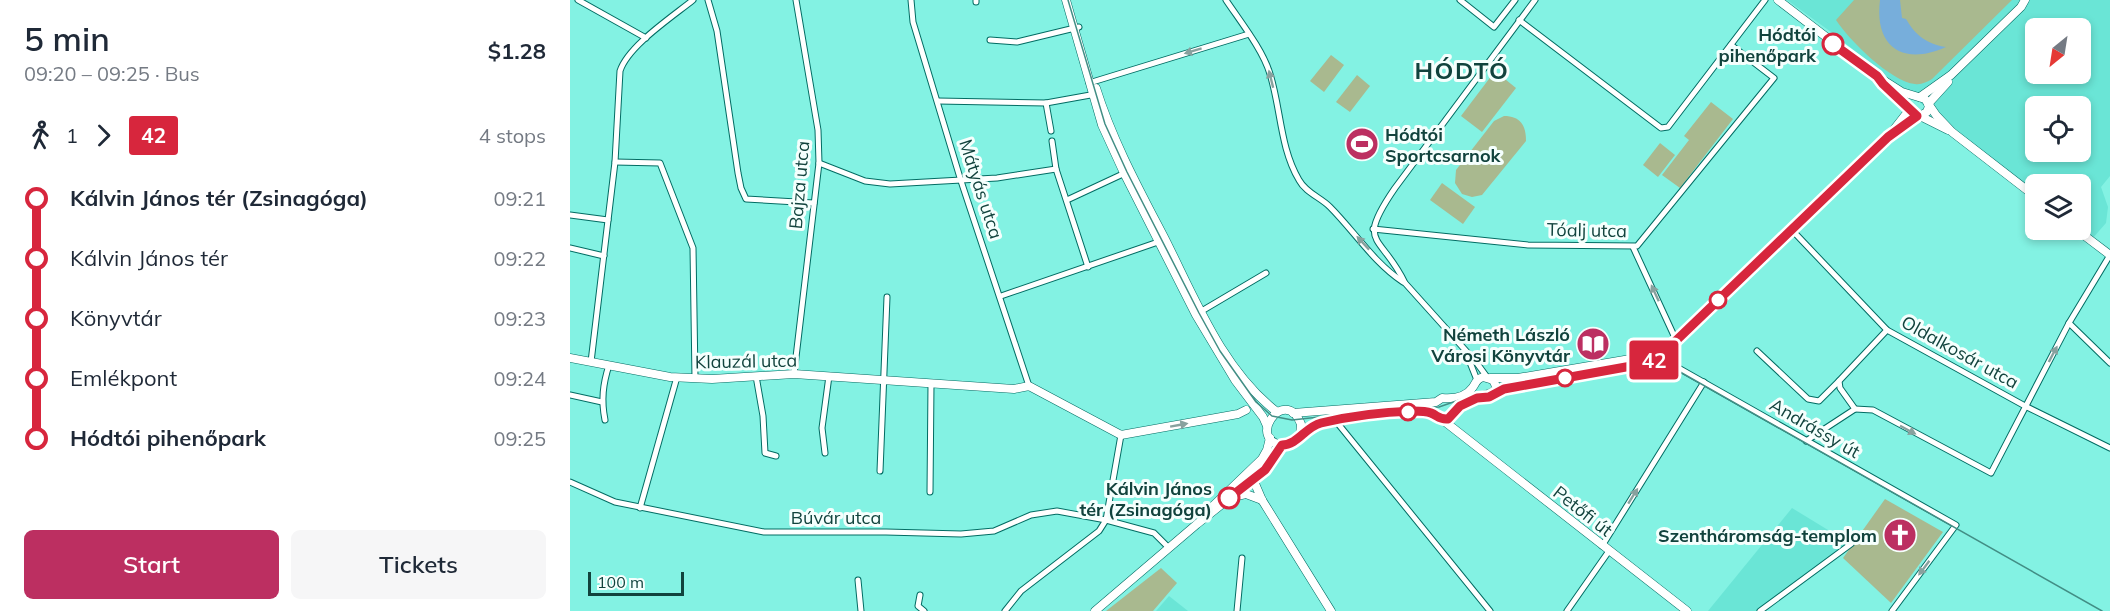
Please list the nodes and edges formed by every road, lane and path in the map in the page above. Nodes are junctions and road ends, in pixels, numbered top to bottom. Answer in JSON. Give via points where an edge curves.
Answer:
{"nodes":[{"id":1,"x":578,"y":0,"type":"edge"},
{"id":2,"x":693,"y":0,"type":"edge"},
{"id":3,"x":708,"y":0,"type":"edge"},
{"id":4,"x":796,"y":0,"type":"edge"},
{"id":5,"x":911,"y":0,"type":"edge"},
{"id":6,"x":1066,"y":0,"type":"edge"},
{"id":7,"x":1071,"y":0,"type":"edge"},
{"id":8,"x":1226,"y":0,"type":"edge"},
{"id":9,"x":1460,"y":0,"type":"edge"},
{"id":10,"x":1515,"y":0,"type":"edge"},
{"id":11,"x":1535,"y":0,"type":"edge"},
{"id":12,"x":1765,"y":0,"type":"edge"},
{"id":13,"x":1778,"y":0,"type":"edge"},
{"id":14,"x":2025,"y":0,"type":"edge"},
{"id":15,"x":1519,"y":20,"type":"junction"},
{"id":16,"x":1076,"y":28,"type":"junction"},
{"id":17,"x":1249,"y":34,"type":"junction"},
{"id":18,"x":646,"y":38,"type":"junction"},
{"id":19,"x":990,"y":40,"type":"dead end"},
{"id":20,"x":1731,"y":45,"type":"junction"},
{"id":21,"x":1952,"y":75,"type":"junction"},
{"id":22,"x":1877,"y":76,"type":"junction"},
{"id":23,"x":1091,"y":83,"type":"junction"},
{"id":24,"x":1095,"y":95,"type":"junction"},
{"id":25,"x":1918,"y":97,"type":"junction"},
{"id":26,"x":938,"y":101,"type":"junction"},
{"id":27,"x":1046,"y":104,"type":"junction"},
{"id":28,"x":1928,"y":105,"type":"junction"},
{"id":29,"x":1910,"y":108,"type":"junction"},
{"id":30,"x":1919,"y":116,"type":"junction"},
{"id":31,"x":1051,"y":132,"type":"dead end"},
{"id":32,"x":1952,"y":132,"type":"junction"},
{"id":33,"x":1888,"y":137,"type":"junction"},
{"id":34,"x":1052,"y":141,"type":"dead end"},
{"id":35,"x":615,"y":162,"type":"junction"},
{"id":36,"x":819,"y":163,"type":"junction"},
{"id":37,"x":1056,"y":169,"type":"junction"},
{"id":38,"x":1127,"y":172,"type":"junction"},
{"id":39,"x":961,"y":181,"type":"junction"},
{"id":40,"x":2025,"y":188,"type":"edge"},
{"id":41,"x":1067,"y":200,"type":"junction"},
{"id":42,"x":814,"y":203,"type":"junction"},
{"id":43,"x":570,"y":215,"type":"edge"},
{"id":44,"x":608,"y":220,"type":"junction"},
{"id":45,"x":1373,"y":229,"type":"junction"},
{"id":46,"x":1791,"y":229,"type":"junction"},
{"id":47,"x":1162,"y":240,"type":"junction"},
{"id":48,"x":2091,"y":240,"type":"edge"},
{"id":49,"x":1633,"y":247,"type":"junction"},
{"id":50,"x":570,"y":248,"type":"edge"},
{"id":51,"x":2110,"y":255,"type":"edge"},
{"id":52,"x":604,"y":256,"type":"junction"},
{"id":53,"x":1088,"y":267,"type":"junction"},
{"id":54,"x":1266,"y":273,"type":"dead end"},
{"id":55,"x":1404,"y":283,"type":"junction"},
{"id":56,"x":1000,"y":296,"type":"junction"},
{"id":57,"x":887,"y":297,"type":"dead end"},
{"id":58,"x":1198,"y":313,"type":"junction"},
{"id":59,"x":2069,"y":323,"type":"junction"},
{"id":60,"x":1887,"y":330,"type":"junction"},
{"id":61,"x":1676,"y":340,"type":"junction"},
{"id":62,"x":1461,"y":346,"type":"junction"},
{"id":63,"x":1757,"y":351,"type":"dead end"},
{"id":64,"x":1659,"y":357,"type":"junction"},
{"id":65,"x":570,"y":358,"type":"edge"},
{"id":66,"x":591,"y":362,"type":"junction"},
{"id":67,"x":2110,"y":363,"type":"edge"},
{"id":68,"x":609,"y":365,"type":"junction"},
{"id":69,"x":794,"y":374,"type":"junction"},
{"id":70,"x":756,"y":376,"type":"junction"},
{"id":71,"x":829,"y":376,"type":"junction"},
{"id":72,"x":677,"y":377,"type":"junction"},
{"id":73,"x":1488,"y":377,"type":"junction"},
{"id":74,"x":695,"y":378,"type":"junction"},
{"id":75,"x":884,"y":380,"type":"junction"},
{"id":76,"x":1839,"y":381,"type":"junction"},
{"id":77,"x":1476,"y":382,"type":"junction"},
{"id":78,"x":1704,"y":382,"type":"junction"},
{"id":79,"x":931,"y":384,"type":"junction"},
{"id":80,"x":1029,"y":386,"type":"junction"},
{"id":81,"x":1494,"y":393,"type":"junction"},
{"id":82,"x":570,"y":396,"type":"edge"},
{"id":83,"x":1482,"y":398,"type":"junction"},
{"id":84,"x":1450,"y":400,"type":"junction"},
{"id":85,"x":602,"y":402,"type":"junction"},
{"id":86,"x":1436,"y":402,"type":"junction"},
{"id":87,"x":2025,"y":406,"type":"junction"},
{"id":88,"x":1250,"y":408,"type":"junction"},
{"id":89,"x":1855,"y":409,"type":"junction"},
{"id":90,"x":1277,"y":412,"type":"junction"},
{"id":91,"x":1293,"y":413,"type":"junction"},
{"id":92,"x":1454,"y":413,"type":"junction"},
{"id":93,"x":1438,"y":418,"type":"junction"},
{"id":94,"x":605,"y":420,"type":"dead end"},
{"id":95,"x":1335,"y":420,"type":"junction"},
{"id":96,"x":1267,"y":426,"type":"junction"},
{"id":97,"x":1122,"y":435,"type":"junction"},
{"id":98,"x":1460,"y":435,"type":"junction"},
{"id":99,"x":1300,"y":436,"type":"junction"},
{"id":100,"x":1270,"y":438,"type":"junction"},
{"id":101,"x":2110,"y":440,"type":"edge"},
{"id":102,"x":1806,"y":441,"type":"junction"},
{"id":103,"x":1282,"y":445,"type":"junction"},
{"id":104,"x":2108,"y":447,"type":"edge"},
{"id":105,"x":825,"y":453,"type":"dead end"},
{"id":106,"x":776,"y":456,"type":"dead end"},
{"id":107,"x":1254,"y":468,"type":"junction"},
{"id":108,"x":880,"y":471,"type":"dead end"},
{"id":109,"x":1253,"y":479,"type":"junction"},
{"id":110,"x":570,"y":482,"type":"edge"},
{"id":111,"x":930,"y":492,"type":"dead end"},
{"id":112,"x":1229,"y":498,"type":"junction"},
{"id":113,"x":1262,"y":500,"type":"junction"},
{"id":114,"x":640,"y":508,"type":"junction"},
{"id":115,"x":1106,"y":520,"type":"junction"},
{"id":116,"x":1197,"y":524,"type":"junction"},
{"id":117,"x":1851,"y":544,"type":"dead end"},
{"id":118,"x":1169,"y":548,"type":"junction"},
{"id":119,"x":1606,"y":548,"type":"junction"},
{"id":120,"x":1242,"y":558,"type":"dead end"},
{"id":121,"x":858,"y":580,"type":"dead end"},
{"id":122,"x":920,"y":595,"type":"dead end"},
{"id":123,"x":861,"y":611,"type":"edge"},
{"id":124,"x":924,"y":611,"type":"edge"},
{"id":125,"x":1005,"y":611,"type":"edge"},
{"id":126,"x":1095,"y":611,"type":"edge"},
{"id":127,"x":1238,"y":611,"type":"edge"},
{"id":128,"x":1331,"y":611,"type":"edge"},
{"id":129,"x":1490,"y":611,"type":"edge"},
{"id":130,"x":1566,"y":611,"type":"edge"},
{"id":131,"x":1687,"y":611,"type":"edge"},
{"id":132,"x":1760,"y":611,"type":"edge"},
{"id":133,"x":1892,"y":611,"type":"edge"}],
"edges":[{"from":1,"to":18,"type":"street"},
{"from":2,"to":18,"type":"street"},
{"from":3,"to":42,"type":"street","via":[[717,31],[738,173],[746,199]]},
{"from":4,"to":36,"type":"street","name":"Bajza utca","via":[[818,130]]},
{"from":5,"to":26,"type":"street","name":"Mátyás utca","via":[[913,22]]},
{"from":6,"to":16,"type":"street"},
{"from":7,"to":16,"type":"street"},
{"from":8,"to":17,"type":"street"},
{"from":9,"to":10,"type":"street","via":[[1494,27]]},
{"from":11,"to":15,"type":"street"},
{"from":12,"to":20,"type":"street"},
{"from":13,"to":22,"type":"street"},
{"from":14,"to":21,"type":"street"},
{"from":15,"to":20,"type":"street","via":[[1661,128],[1668,128]]},
{"from":15,"to":45,"type":"street","via":[[1395,188],[1379,211]]},
{"from":16,"to":19,"type":"street","via":[[1017,42]]},
{"from":16,"to":23,"type":"street"},
{"from":17,"to":23,"type":"street","one_way":true},
{"from":55,"to":17,"type":"street","one_way":true,"via":[[1388,272],[1327,204],[1306,190],[1298,179],[1282,135],[1270,73]]},
{"from":18,"to":35,"type":"street","via":[[623,62],[620,71]]},
{"from":20,"to":49,"type":"street","name":"Tóalj utca","via":[[1774,78]]},
{"from":21,"to":25,"type":"street"},
{"from":21,"to":28,"type":"street"},
{"from":22,"to":25,"type":"street"},
{"from":22,"to":29,"type":"street"},
{"from":23,"to":24,"type":"street"},
{"from":24,"to":27,"type":"street"},
{"from":24,"to":38,"type":"street"},
{"from":25,"to":28,"type":"street"},
{"from":25,"to":29,"type":"street","via":[[1910,102]]},
{"from":26,"to":27,"type":"street"},
{"from":26,"to":39,"type":"street","name":"Mátyás utca"},
{"from":27,"to":31,"type":"street"},
{"from":28,"to":30,"type":"street","via":[[1927,112]]},
{"from":28,"to":32,"type":"street"},
{"from":29,"to":30,"type":"street"},
{"from":29,"to":33,"type":"street"},
{"from":30,"to":32,"type":"street"},
{"from":30,"to":33,"type":"street"},
{"from":32,"to":40,"type":"street"},
{"from":33,"to":46,"type":"street"},
{"from":34,"to":37,"type":"street"},
{"from":35,"to":44,"type":"street"},
{"from":35,"to":74,"type":"street","via":[[660,163],[693,248]]},
{"from":36,"to":39,"type":"street","via":[[865,180],[890,184]]},
{"from":36,"to":42,"type":"street","name":"Bajza utca"},
{"from":37,"to":39,"type":"street"},
{"from":37,"to":41,"type":"street"},
{"from":38,"to":41,"type":"street"},
{"from":38,"to":47,"type":"street"},
{"from":39,"to":56,"type":"street","name":"Mátyás utca"},
{"from":41,"to":53,"type":"street"},
{"from":42,"to":69,"type":"street","name":"Bajza utca"},
{"from":43,"to":44,"type":"street"},
{"from":44,"to":52,"type":"street"},
{"from":45,"to":49,"type":"street","name":"Tóalj utca","via":[[1528,244]]},
{"from":45,"to":55,"type":"street","via":[[1374,237]]},
{"from":46,"to":60,"type":"street","name":"Oldalkosár utca"},
{"from":46,"to":61,"type":"street"},
{"from":47,"to":53,"type":"street"},
{"from":47,"to":58,"type":"street"},
{"from":48,"to":51,"type":"street"},
{"from":61,"to":49,"type":"street","one_way":true},
{"from":50,"to":52,"type":"street"},
{"from":51,"to":59,"type":"street"},
{"from":52,"to":66,"type":"street"},
{"from":53,"to":56,"type":"street"},
{"from":54,"to":58,"type":"street"},
{"from":55,"to":62,"type":"street"},
{"from":56,"to":80,"type":"street","name":"Mátyás utca"},
{"from":57,"to":75,"type":"street"},
{"from":58,"to":88,"type":"street"},
{"from":58,"to":90,"type":"street","via":[[1260,399]]},
{"from":59,"to":67,"type":"street"},
{"from":87,"to":59,"type":"street","one_way":true},
{"from":60,"to":76,"type":"street"},
{"from":60,"to":87,"type":"street","name":"Oldalkosár utca"},
{"from":61,"to":64,"type":"street"},
{"from":62,"to":73,"type":"street"},
{"from":62,"to":77,"type":"street","via":[[1472,364]]},
{"from":63,"to":76,"type":"street","via":[[1808,399],[1819,401]]},
{"from":64,"to":73,"type":"street","via":[[1518,378]]},
{"from":64,"to":78,"type":"street","name":"Andrássy út"},
{"from":64,"to":81,"type":"street","via":[[1648,363]]},
{"from":65,"to":66,"type":"street","name":"Klauzál utca"},
{"from":66,"to":68,"type":"street","name":"Klauzál utca"},
{"from":68,"to":72,"type":"street","name":"Klauzál utca"},
{"from":68,"to":85,"type":"street"},
{"from":69,"to":70,"type":"street","name":"Klauzál utca"},
{"from":69,"to":71,"type":"street","name":"Klauzál utca"},
{"from":70,"to":74,"type":"street","name":"Klauzál utca"},
{"from":70,"to":106,"type":"street","via":[[765,453]]},
{"from":71,"to":75,"type":"street","name":"Klauzál utca"},
{"from":71,"to":105,"type":"street","via":[[822,428]]},
{"from":72,"to":74,"type":"street","name":"Klauzál utca"},
{"from":72,"to":114,"type":"street"},
{"from":73,"to":77,"type":"street"},
{"from":73,"to":81,"type":"street","via":[[1495,383]]},
{"from":75,"to":79,"type":"street","name":"Klauzál utca"},
{"from":75,"to":108,"type":"street"},
{"from":76,"to":89,"type":"street"},
{"from":77,"to":83,"type":"street","via":[[1476,393]]},
{"from":77,"to":84,"type":"street","via":[[1471,390]]},
{"from":78,"to":102,"type":"street","name":"Andrássy út"},
{"from":119,"to":78,"type":"street","one_way":true},
{"from":79,"to":80,"type":"street","name":"Klauzál utca","via":[[1014,389]]},
{"from":79,"to":111,"type":"street"},
{"from":80,"to":97,"type":"street"},
{"from":81,"to":83,"type":"street"},
{"from":82,"to":85,"type":"street"},
{"from":83,"to":92,"type":"street","via":[[1460,406]]},
{"from":84,"to":86,"type":"street"},
{"from":84,"to":92,"type":"street"},
{"from":85,"to":94,"type":"street"},
{"from":86,"to":91,"type":"street"},
{"from":86,"to":93,"type":"street","via":[[1433,409]]},
{"from":89,"to":87,"type":"street","one_way":true,"via":[[1873,411],[1990,473]]},
{"from":87,"to":104,"type":"street","name":"Oldalkosár utca"},
{"from":88,"to":96,"type":"street","via":[[1263,417]]},
{"from":97,"to":88,"type":"street","one_way":true,"via":[[1238,414]]},
{"from":89,"to":102,"type":"street"},
{"from":90,"to":91,"type":"street"},
{"from":90,"to":96,"type":"street"},
{"from":91,"to":99,"type":"street","via":[[1301,424]]},
{"from":92,"to":93,"type":"street","via":[[1448,419]]},
{"from":92,"to":98,"type":"street"},
{"from":93,"to":95,"type":"street","via":[[1429,412],[1413,411]]},
{"from":93,"to":98,"type":"street","name":"Petőfi út"},
{"from":95,"to":99,"type":"street","via":[[1319,423]]},
{"from":95,"to":129,"type":"street"},
{"from":96,"to":100,"type":"street"},
{"from":97,"to":115,"type":"street"},
{"from":98,"to":119,"type":"street","name":"Petőfi út"},
{"from":99,"to":103,"type":"street","via":[[1293,443]]},
{"from":100,"to":103,"type":"street"},
{"from":100,"to":107,"type":"street"},
{"from":101,"to":104,"type":"street"},
{"from":102,"to":133,"type":"street","name":"Andrássy út","one_way":true,"via":[[1956,525]]},
{"from":103,"to":109,"type":"street","via":[[1265,470]]},
{"from":107,"to":109,"type":"street"},
{"from":107,"to":116,"type":"street"},
{"from":109,"to":112,"type":"street"},
{"from":109,"to":113,"type":"street"},
{"from":110,"to":114,"type":"street","name":"Búvár utca","via":[[615,502]]},
{"from":112,"to":113,"type":"street","via":[[1246,494]]},
{"from":112,"to":116,"type":"street"},
{"from":113,"to":128,"type":"street"},
{"from":114,"to":115,"type":"street","name":"Búvár utca","via":[[764,532],[961,534],[994,531],[1031,515],[1057,511]]},
{"from":115,"to":118,"type":"street","name":"Búvár utca","via":[[1154,533]]},
{"from":115,"to":125,"type":"street","via":[[1099,531],[1021,591]]},
{"from":116,"to":118,"type":"street"},
{"from":117,"to":132,"type":"street"},
{"from":118,"to":126,"type":"street"},
{"from":119,"to":130,"type":"street"},
{"from":119,"to":131,"type":"street","name":"Petőfi út"},
{"from":120,"to":127,"type":"street"},
{"from":121,"to":123,"type":"street"},
{"from":122,"to":124,"type":"street","via":[[918,606]]}]}
